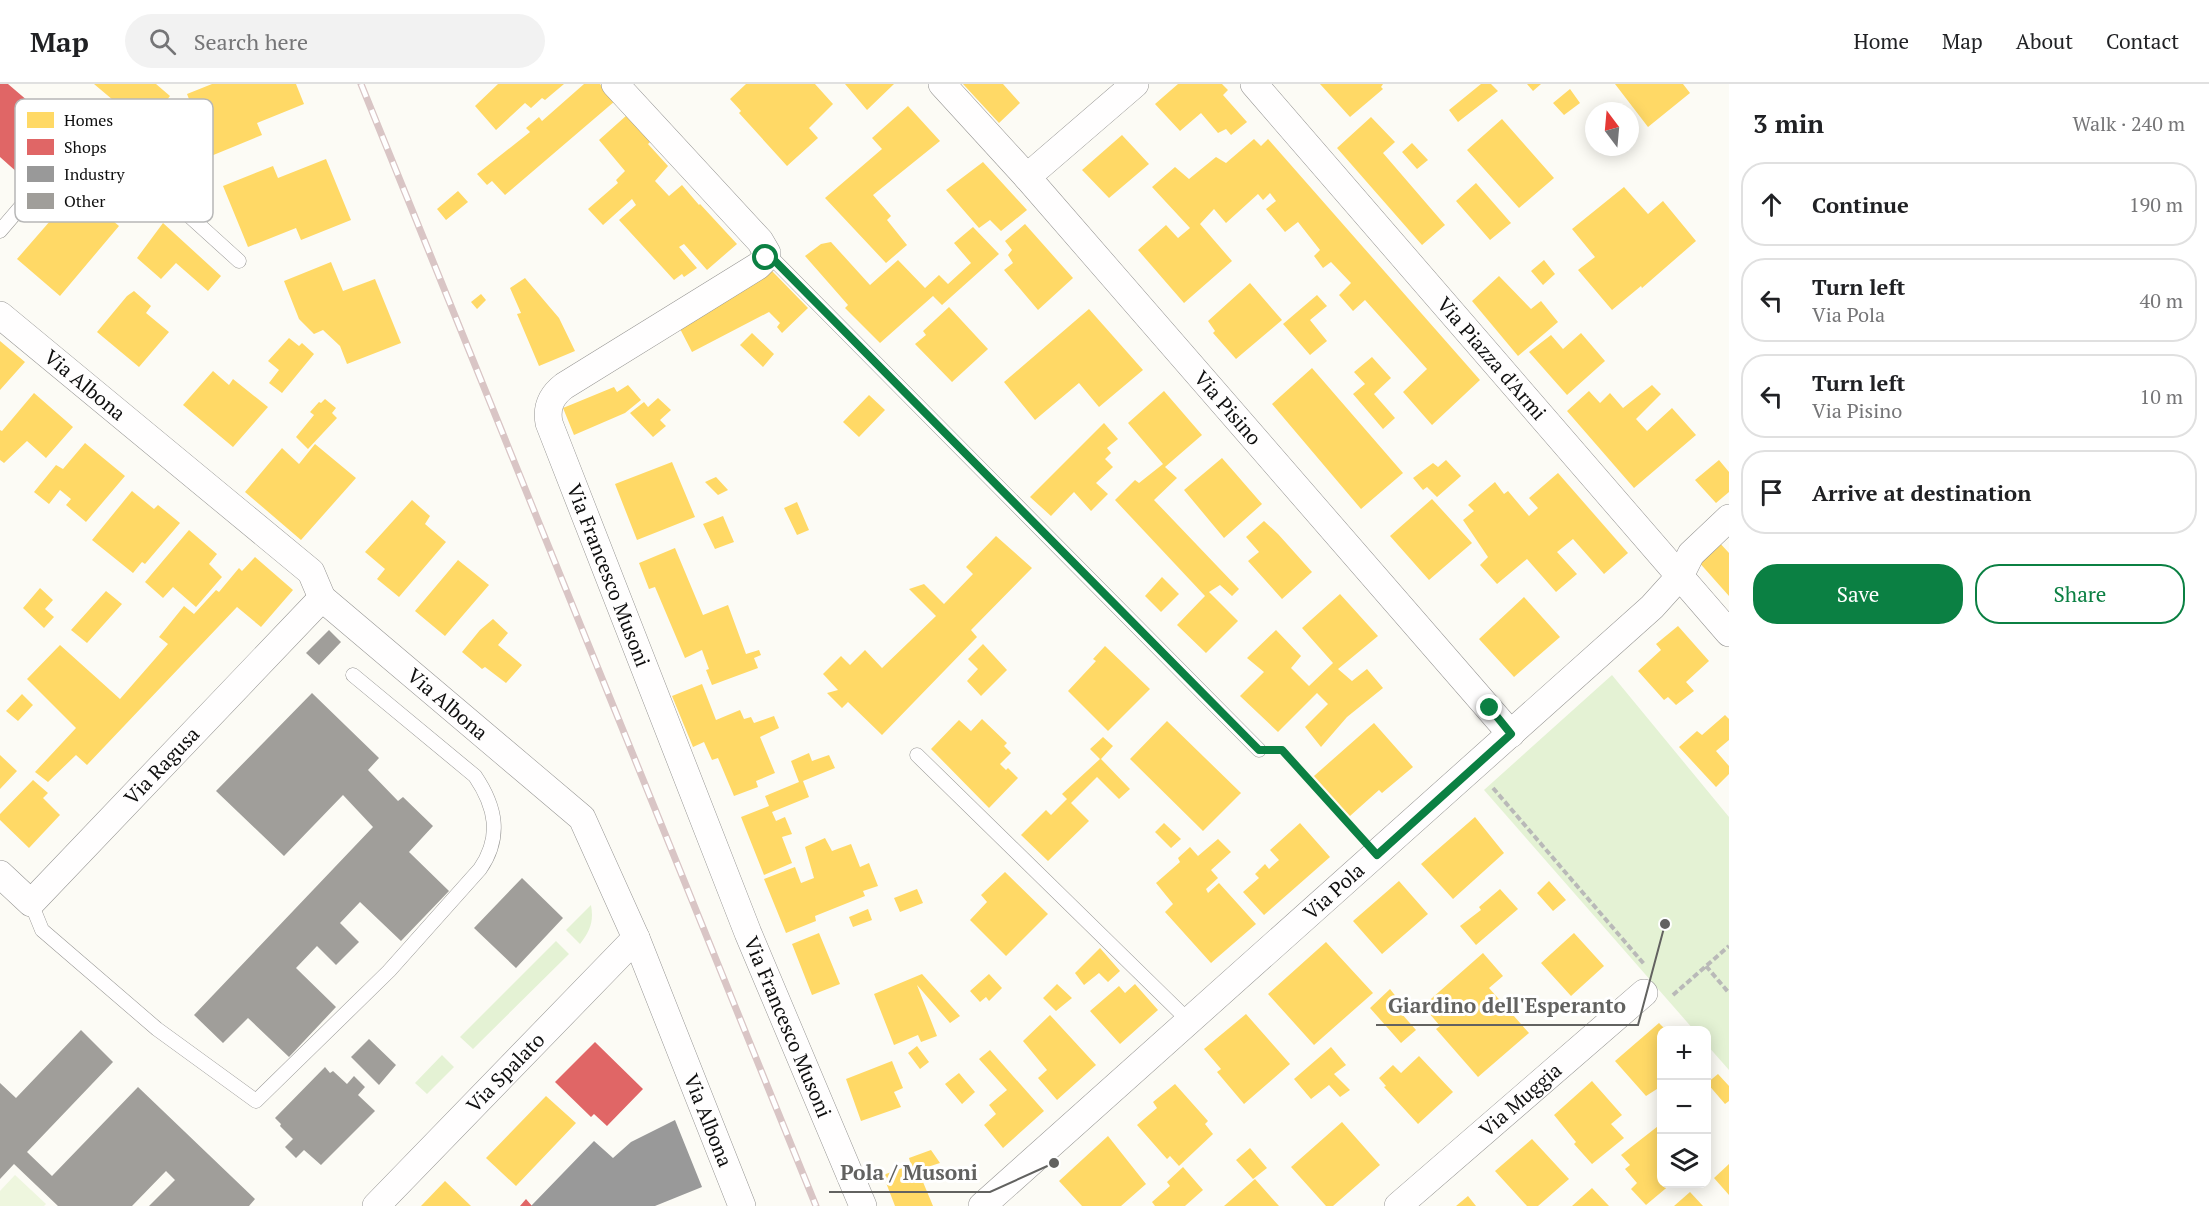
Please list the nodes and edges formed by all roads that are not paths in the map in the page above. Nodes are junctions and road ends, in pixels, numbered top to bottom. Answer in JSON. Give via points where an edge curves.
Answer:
{"nodes":[{"id":1,"x":615,"y":84,"type":"edge"},
{"id":2,"x":942,"y":84,"type":"edge"},
{"id":3,"x":1135,"y":84,"type":"edge"},
{"id":4,"x":1254,"y":84,"type":"edge"},
{"id":5,"x":1027,"y":177,"type":"junction"},
{"id":6,"x":15,"y":214,"type":"edge"},
{"id":7,"x":197,"y":222,"type":"edge"},
{"id":8,"x":0,"y":231,"type":"edge"},
{"id":9,"x":767,"y":253,"type":"junction"},
{"id":10,"x":240,"y":261,"type":"dead end"},
{"id":11,"x":0,"y":315,"type":"edge"},
{"id":12,"x":1729,"y":518,"type":"edge"},
{"id":13,"x":1680,"y":576,"type":"junction"},
{"id":14,"x":322,"y":598,"type":"junction"},
{"id":15,"x":1729,"y":633,"type":"edge"},
{"id":16,"x":353,"y":675,"type":"dead end"},
{"id":17,"x":1511,"y":734,"type":"junction"},
{"id":18,"x":1259,"y":750,"type":"road end"},
{"id":19,"x":917,"y":755,"type":"dead end"},
{"id":20,"x":0,"y":874,"type":"edge"},
{"id":21,"x":31,"y":903,"type":"junction"},
{"id":22,"x":636,"y":939,"type":"junction"},
{"id":23,"x":1653,"y":984,"type":"road end"},
{"id":24,"x":1190,"y":1022,"type":"junction"},
{"id":25,"x":376,"y":1206,"type":"edge"},
{"id":26,"x":742,"y":1206,"type":"edge"},
{"id":27,"x":864,"y":1206,"type":"edge"},
{"id":28,"x":982,"y":1206,"type":"edge"},
{"id":29,"x":1398,"y":1206,"type":"edge"}],
"edges":[{"from":1,"to":9,"type":"street"},
{"from":2,"to":5,"type":"street","name":"Via Pisino"},
{"from":3,"to":5,"type":"street"},
{"from":4,"to":13,"type":"street","name":"Via Piazza d'Armi"},
{"from":5,"to":17,"type":"street","name":"Via Pisino"},
{"from":6,"to":8,"type":"lane"},
{"from":7,"to":10,"type":"lane"},
{"from":9,"to":18,"type":"lane"},
{"from":9,"to":27,"type":"street","name":"Via Francesco Musoni","via":[[758,266],[564,386],[555,393],[547,412],[748,933]]},
{"from":11,"to":14,"type":"street","name":"Via Albona","via":[[311,572]]},
{"from":12,"to":13,"type":"street","name":"Via Pola","via":[[1691,554]]},
{"from":13,"to":15,"type":"street","name":"Via Piazza d'Armi"},
{"from":13,"to":17,"type":"street","name":"Via Pola","via":[[1652,607]]},
{"from":14,"to":21,"type":"street","name":"Via Ragusa"},
{"from":14,"to":22,"type":"street","name":"Via Albona","via":[[582,818]]},
{"from":16,"to":21,"type":"lane","via":[[475,776],[490,806],[494,839],[480,869],[389,971],[256,1101],[157,1029],[42,930]]},
{"from":17,"to":24,"type":"street","name":"Via Pola"},
{"from":19,"to":24,"type":"lane"},
{"from":20,"to":21,"type":"street"},
{"from":22,"to":25,"type":"street","name":"Via Spalato"},
{"from":22,"to":26,"type":"street","name":"Via Albona"},
{"from":23,"to":29,"type":"street","name":"Via Muggia"},
{"from":24,"to":28,"type":"street","name":"Via Pola"}]}
